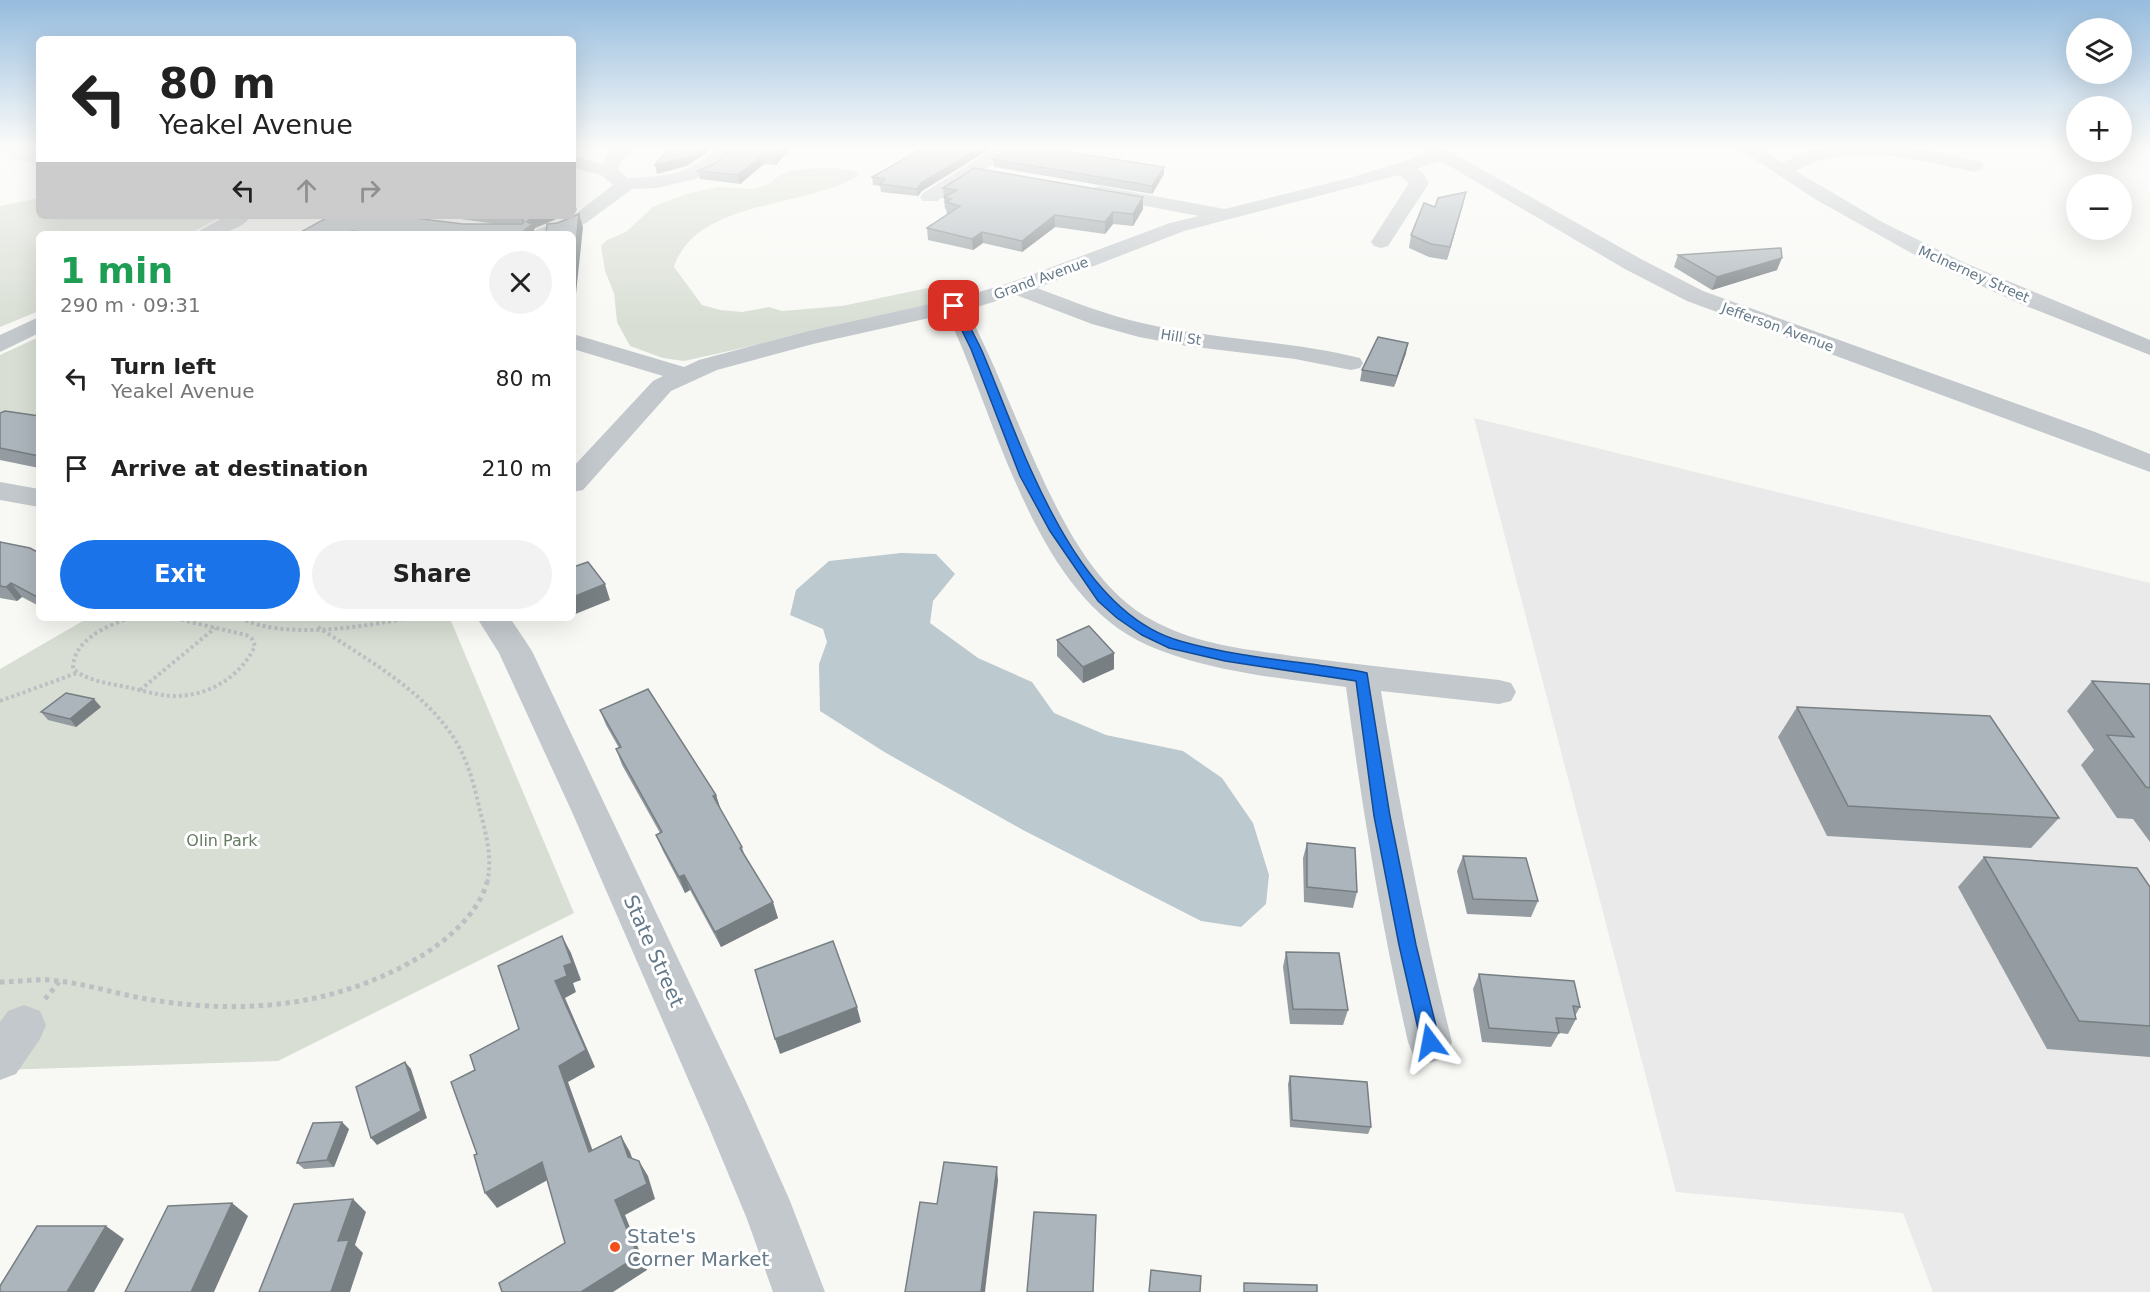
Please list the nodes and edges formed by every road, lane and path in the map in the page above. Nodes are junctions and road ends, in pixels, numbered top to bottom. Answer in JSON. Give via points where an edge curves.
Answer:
{"nodes":[{"id":1,"x":598,"y":206,"type":"edge"},
{"id":2,"x":1179,"y":206,"type":"edge"},
{"id":3,"x":1257,"y":206,"type":"edge"},
{"id":4,"x":1404,"y":206,"type":"edge"},
{"id":5,"x":1532,"y":206,"type":"edge"},
{"id":6,"x":1841,"y":206,"type":"edge"},
{"id":7,"x":1223,"y":214,"type":"junction"},
{"id":8,"x":236,"y":219,"type":"edge"},
{"id":9,"x":214,"y":231,"type":"edge"},
{"id":10,"x":550,"y":231,"type":"edge"},
{"id":11,"x":1381,"y":242,"type":"dead end"},
{"id":12,"x":1017,"y":288,"type":"junction"},
{"id":13,"x":954,"y":306,"type":"junction"},
{"id":14,"x":36,"y":326,"type":"edge"},
{"id":15,"x":576,"y":342,"type":"edge"},
{"id":16,"x":0,"y":345,"type":"edge"},
{"id":17,"x":2150,"y":348,"type":"edge"},
{"id":18,"x":1351,"y":363,"type":"dead end"},
{"id":19,"x":684,"y":375,"type":"junction"},
{"id":20,"x":2150,"y":464,"type":"edge"},
{"id":21,"x":576,"y":481,"type":"edge"},
{"id":22,"x":0,"y":490,"type":"edge"},
{"id":23,"x":36,"y":497,"type":"edge"},
{"id":24,"x":124,"y":621,"type":"edge"},
{"id":25,"x":188,"y":621,"type":"edge"},
{"id":26,"x":245,"y":621,"type":"edge"},
{"id":27,"x":389,"y":621,"type":"edge"},
{"id":28,"x":495,"y":621,"type":"edge"},
{"id":29,"x":253,"y":626,"type":"junction"},
{"id":30,"x":215,"y":627,"type":"junction"},
{"id":31,"x":318,"y":627,"type":"junction"},
{"id":32,"x":239,"y":632,"type":"junction"},
{"id":33,"x":77,"y":673,"type":"junction"},
{"id":34,"x":1362,"y":677,"type":"junction"},
{"id":35,"x":140,"y":690,"type":"junction"},
{"id":36,"x":1499,"y":692,"type":"dead end"},
{"id":37,"x":0,"y":701,"type":"edge"},
{"id":38,"x":0,"y":982,"type":"edge"},
{"id":39,"x":1430,"y":1042,"type":"dead end"},
{"id":40,"x":799,"y":1292,"type":"edge"}],
"edges":[{"from":1,"to":10,"type":"street"},
{"from":2,"to":7,"type":"street"},
{"from":3,"to":7,"type":"street","name":"Grand Avenue"},
{"from":4,"to":11,"type":"street"},
{"from":5,"to":20,"type":"street","name":"Jefferson Avenue","via":[[1695,296]]},
{"from":6,"to":17,"type":"street","name":"McInerney Street","via":[[1958,269]]},
{"from":7,"to":12,"type":"street","name":"Grand Avenue","via":[[1153,235]]},
{"from":8,"to":9,"type":"street"},
{"from":12,"to":13,"type":"street","name":"Grand Avenue"},
{"from":12,"to":18,"type":"street","name":"Hill St","via":[[1139,330]]},
{"from":13,"to":19,"type":"street","name":"Grand Avenue","via":[[738,355]]},
{"from":13,"to":34,"type":"street","via":[[976,349],[1026,476],[1056,531],[1102,598],[1146,632],[1174,645]]},
{"from":14,"to":16,"type":"street"},
{"from":15,"to":19,"type":"street"},
{"from":19,"to":21,"type":"street","name":"Grand Avenue","via":[[662,386]]},
{"from":22,"to":23,"type":"street"},
{"from":24,"to":33,"type":"path","via":[[95,635],[77,650],[71,664]]},
{"from":25,"to":30,"type":"path"},
{"from":26,"to":29,"type":"path"},
{"from":27,"to":31,"type":"path"},
{"from":28,"to":40,"type":"street","name":"State Street","via":[[515,651],[591,812],[729,1118]]},
{"from":29,"to":31,"type":"path"},
{"from":29,"to":32,"type":"path"},
{"from":30,"to":32,"type":"path"},
{"from":30,"to":35,"type":"path"},
{"from":31,"to":38,"type":"path","via":[[398,682],[432,710],[453,736],[474,782],[487,839],[487,884],[468,918],[434,950],[396,970],[337,993],[283,1005],[210,1007],[50,980]]},
{"from":32,"to":35,"type":"path","via":[[252,639],[255,646],[246,663],[227,680],[186,695]]},
{"from":33,"to":35,"type":"path"},
{"from":33,"to":37,"type":"path"},
{"from":34,"to":36,"type":"street"},
{"from":34,"to":39,"type":"street","via":[[1382,816]]}]}
